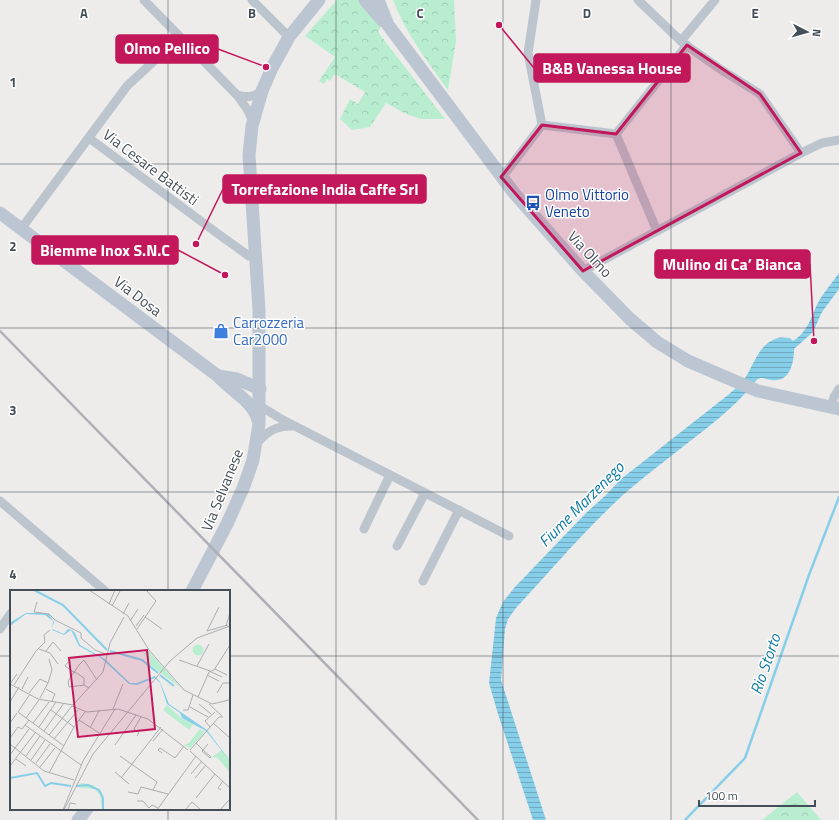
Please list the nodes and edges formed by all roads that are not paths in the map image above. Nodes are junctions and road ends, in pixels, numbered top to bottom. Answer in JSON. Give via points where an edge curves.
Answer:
{"nodes":[{"id":1,"x":144,"y":0,"type":"edge"},
{"id":2,"x":252,"y":0,"type":"edge"},
{"id":3,"x":319,"y":0,"type":"edge"},
{"id":4,"x":326,"y":0,"type":"edge"},
{"id":5,"x":365,"y":0,"type":"edge"},
{"id":6,"x":378,"y":0,"type":"edge"},
{"id":7,"x":536,"y":0,"type":"edge"},
{"id":8,"x":638,"y":0,"type":"edge"},
{"id":9,"x":715,"y":0,"type":"edge"},
{"id":10,"x":301,"y":23,"type":"junction"},
{"id":11,"x":388,"y":25,"type":"junction"},
{"id":12,"x":180,"y":37,"type":"junction"},
{"id":13,"x":289,"y":37,"type":"junction"},
{"id":14,"x":684,"y":43,"type":"junction"},
{"id":15,"x":262,"y":91,"type":"junction"},
{"id":16,"x":237,"y":95,"type":"junction"},
{"id":17,"x":254,"y":115,"type":"junction"},
{"id":18,"x":542,"y":125,"type":"junction"},
{"id":19,"x":616,"y":134,"type":"junction"},
{"id":20,"x":89,"y":138,"type":"junction"},
{"id":21,"x":839,"y":140,"type":"edge"},
{"id":22,"x":801,"y":153,"type":"junction"},
{"id":23,"x":501,"y":177,"type":"junction"},
{"id":24,"x":0,"y":213,"type":"edge"},
{"id":25,"x":21,"y":228,"type":"junction"},
{"id":26,"x":657,"y":231,"type":"junction"},
{"id":27,"x":255,"y":256,"type":"junction"},
{"id":28,"x":583,"y":271,"type":"junction"},
{"id":29,"x":260,"y":364,"type":"junction"},
{"id":30,"x":235,"y":385,"type":"junction"},
{"id":31,"x":839,"y":388,"type":"edge"},
{"id":32,"x":260,"y":389,"type":"junction"},
{"id":33,"x":260,"y":406,"type":"junction"},
{"id":34,"x":831,"y":407,"type":"edge"},
{"id":35,"x":259,"y":424,"type":"junction"},
{"id":36,"x":294,"y":426,"type":"junction"},
{"id":37,"x":256,"y":444,"type":"junction"},
{"id":38,"x":390,"y":475,"type":"junction"},
{"id":39,"x":425,"y":493,"type":"junction"},
{"id":40,"x":0,"y":501,"type":"edge"},
{"id":41,"x":459,"y":510,"type":"junction"},
{"id":42,"x":364,"y":529,"type":"dead end"},
{"id":43,"x":509,"y":536,"type":"dead end"},
{"id":44,"x":397,"y":546,"type":"dead end"},
{"id":45,"x":423,"y":582,"type":"dead end"},
{"id":46,"x":104,"y":590,"type":"edge"},
{"id":47,"x":193,"y":590,"type":"edge"},
{"id":48,"x":10,"y":614,"type":"edge"},
{"id":49,"x":0,"y":629,"type":"edge"},
{"id":50,"x":86,"y":810,"type":"edge"},
{"id":51,"x":78,"y":820,"type":"edge"}],
"edges":[{"from":1,"to":12,"type":"street"},
{"from":2,"to":13,"type":"street"},
{"from":3,"to":10,"type":"street","name":"Via Selvanese"},
{"from":4,"to":10,"type":"street","name":"Via Selvanese"},
{"from":5,"to":11,"type":"street","name":"Via Olmo"},
{"from":6,"to":11,"type":"street","name":"Via Olmo"},
{"from":7,"to":18,"type":"street","via":[[528,53]]},
{"from":8,"to":14,"type":"street"},
{"from":9,"to":14,"type":"street"},
{"from":10,"to":13,"type":"street","name":"Via Selvanese"},
{"from":11,"to":23,"type":"street","name":"Via Olmo"},
{"from":12,"to":16,"type":"street"},
{"from":12,"to":20,"type":"street","name":"Via Cesare Battisti","via":[[127,86]]},
{"from":13,"to":15,"type":"street","name":"Via Selvanese"},
{"from":14,"to":19,"type":"street"},
{"from":14,"to":22,"type":"street","via":[[760,94]]},
{"from":15,"to":16,"type":"street","via":[[252,96]]},
{"from":15,"to":17,"type":"street","name":"Via Selvanese"},
{"from":16,"to":17,"type":"street","via":[[252,108]]},
{"from":17,"to":27,"type":"street","name":"Via Selvanese","via":[[248,155]]},
{"from":18,"to":19,"type":"street"},
{"from":18,"to":23,"type":"street"},
{"from":19,"to":26,"type":"street"},
{"from":20,"to":25,"type":"street","name":"Via Cesare Battisti"},
{"from":20,"to":27,"type":"street","name":"Via Cesare Battisti","via":[[220,236],[250,256]]},
{"from":21,"to":22,"type":"street","via":[[822,143]]},
{"from":22,"to":26,"type":"street"},
{"from":23,"to":28,"type":"street","name":"Via Olmo"},
{"from":24,"to":25,"type":"street","name":"Via Dosa"},
{"from":25,"to":30,"type":"street","name":"Via Dosa","via":[[218,376]]},
{"from":26,"to":28,"type":"street"},
{"from":27,"to":29,"type":"street","name":"Via Selvanese"},
{"from":28,"to":34,"type":"street","name":"Via Olmo","via":[[630,319],[657,342],[688,361],[758,391]]},
{"from":29,"to":30,"type":"street"},
{"from":29,"to":32,"type":"street","name":"Via Selvanese"},
{"from":30,"to":32,"type":"street"},
{"from":30,"to":35,"type":"street","via":[[254,409]]},
{"from":31,"to":34,"type":"street"},
{"from":32,"to":33,"type":"street","name":"Via Selvanese"},
{"from":33,"to":35,"type":"street","name":"Via Selvanese"},
{"from":33,"to":36,"type":"street"},
{"from":35,"to":37,"type":"street","name":"Via Selvanese"},
{"from":36,"to":37,"type":"street","via":[[270,430]]},
{"from":36,"to":38,"type":"street"},
{"from":37,"to":47,"type":"street","name":"Via Selvanese","via":[[249,472],[227,524]]},
{"from":38,"to":39,"type":"street"},
{"from":38,"to":42,"type":"street"},
{"from":39,"to":41,"type":"street"},
{"from":39,"to":44,"type":"street"},
{"from":40,"to":46,"type":"street"},
{"from":41,"to":43,"type":"street"},
{"from":41,"to":45,"type":"street"},
{"from":48,"to":49,"type":"street"},
{"from":50,"to":51,"type":"street"}]}
